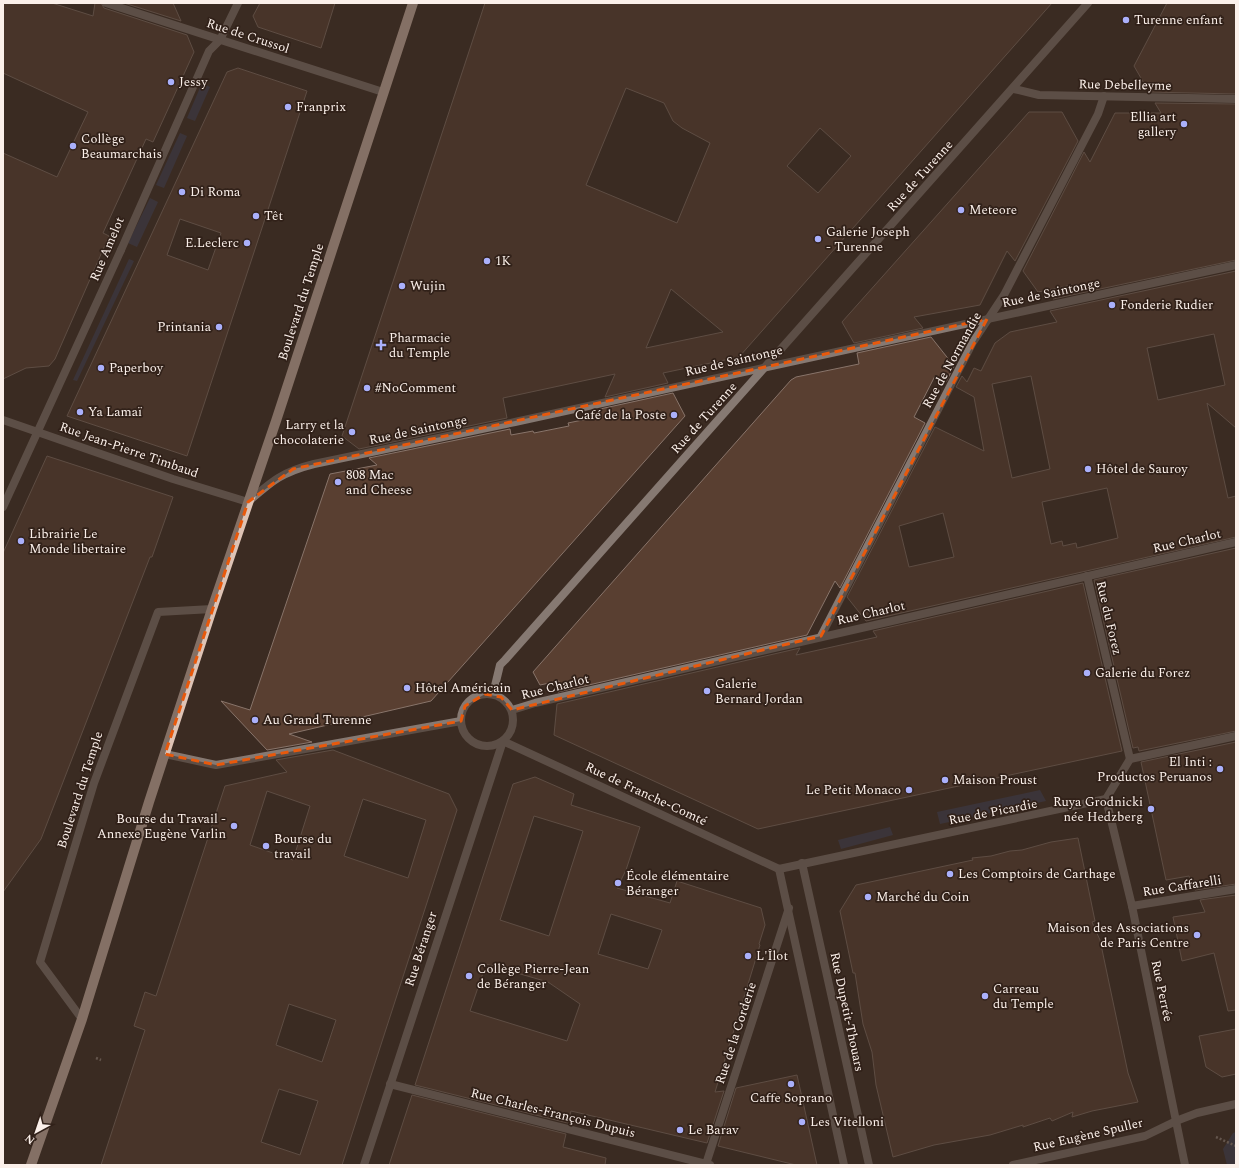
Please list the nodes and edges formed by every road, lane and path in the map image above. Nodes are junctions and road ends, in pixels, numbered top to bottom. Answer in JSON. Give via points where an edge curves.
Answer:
{"nodes":[{"id":1,"x":106,"y":3,"type":"edge"},
{"id":2,"x":238,"y":3,"type":"edge"},
{"id":3,"x":413,"y":3,"type":"edge"},
{"id":4,"x":1088,"y":3,"type":"edge"},
{"id":5,"x":220,"y":40,"type":"junction"},
{"id":6,"x":1014,"y":89,"type":"junction"},
{"id":7,"x":383,"y":92,"type":"junction"},
{"id":8,"x":1104,"y":96,"type":"junction"},
{"id":9,"x":1236,"y":99,"type":"edge"},
{"id":10,"x":1236,"y":265,"type":"edge"},
{"id":11,"x":987,"y":319,"type":"junction"},
{"id":12,"x":766,"y":367,"type":"junction"},
{"id":13,"x":3,"y":420,"type":"edge"},
{"id":14,"x":38,"y":432,"type":"junction"},
{"id":15,"x":248,"y":502,"type":"junction"},
{"id":16,"x":3,"y":507,"type":"edge"},
{"id":17,"x":1236,"y":542,"type":"edge"},
{"id":18,"x":1087,"y":576,"type":"junction"},
{"id":19,"x":212,"y":609,"type":"junction"},
{"id":20,"x":821,"y":636,"type":"junction"},
{"id":21,"x":493,"y":694,"type":"junction"},
{"id":22,"x":512,"y":710,"type":"junction"},
{"id":23,"x":461,"y":722,"type":"junction"},
{"id":24,"x":1236,"y":736,"type":"edge"},
{"id":25,"x":503,"y":741,"type":"junction"},
{"id":26,"x":165,"y":754,"type":"junction"},
{"id":27,"x":1130,"y":759,"type":"junction"},
{"id":28,"x":1106,"y":799,"type":"junction"},
{"id":29,"x":802,"y":863,"type":"junction"},
{"id":30,"x":779,"y":869,"type":"junction"},
{"id":31,"x":1236,"y":889,"type":"edge"},
{"id":32,"x":1132,"y":906,"type":"junction"},
{"id":33,"x":789,"y":908,"type":"junction"},
{"id":34,"x":82,"y":1019,"type":"junction"},
{"id":35,"x":96,"y":1058,"type":"dead end"},
{"id":36,"x":101,"y":1060,"type":"dead end"},
{"id":37,"x":390,"y":1084,"type":"junction"},
{"id":38,"x":1236,"y":1104,"type":"edge"},
{"id":39,"x":1176,"y":1121,"type":"junction"},
{"id":40,"x":1216,"y":1136,"type":"dead end"},
{"id":41,"x":1236,"y":1146,"type":"edge"},
{"id":42,"x":31,"y":1165,"type":"edge"},
{"id":43,"x":364,"y":1165,"type":"edge"},
{"id":44,"x":707,"y":1165,"type":"edge"},
{"id":45,"x":844,"y":1165,"type":"edge"},
{"id":46,"x":869,"y":1165,"type":"edge"},
{"id":47,"x":1013,"y":1165,"type":"edge"},
{"id":48,"x":1185,"y":1165,"type":"edge"}],
"edges":[{"from":1,"to":5,"type":"street","name":"Rue de Crussol"},
{"from":2,"to":5,"type":"street","name":"Rue Amelot"},
{"from":3,"to":7,"type":"main road","name":"Boulevard du Temple"},
{"from":4,"to":6,"type":"street","name":"Rue de Turenne"},
{"from":5,"to":7,"type":"street","name":"Rue de Crussol"},
{"from":5,"to":14,"type":"street","name":"Rue Amelot","via":[[209,52]]},
{"from":6,"to":8,"type":"street","name":"Rue Debelleyme","via":[[1038,95]]},
{"from":6,"to":12,"type":"street","name":"Rue de Turenne"},
{"from":7,"to":15,"type":"main road","name":"Boulevard du Temple"},
{"from":8,"to":9,"type":"street","name":"Rue Debelleyme"},
{"from":8,"to":11,"type":"street","name":"Rue de Normandie","via":[[1098,114],[1004,295]]},
{"from":10,"to":11,"type":"street","name":"Rue de Saintonge"},
{"from":11,"to":12,"type":"street","name":"Rue de Saintonge"},
{"from":11,"to":20,"type":"street","name":"Rue de Normandie"},
{"from":12,"to":15,"type":"street","name":"Rue de Saintonge","via":[[293,469],[274,480]]},
{"from":12,"to":21,"type":"street","name":"Rue de Turenne","via":[[500,665]]},
{"from":13,"to":14,"type":"street","name":"Rue Jean-Pierre Timbaud"},
{"from":14,"to":15,"type":"street","name":"Rue Jean-Pierre Timbaud"},
{"from":14,"to":16,"type":"street","name":"Rue Amelot"},
{"from":15,"to":19,"type":"main road","name":"Boulevard du Temple"},
{"from":17,"to":18,"type":"street","name":"Rue Charlot"},
{"from":18,"to":20,"type":"street","name":"Rue Charlot"},
{"from":18,"to":27,"type":"street","name":"Rue du Forez"},
{"from":19,"to":26,"type":"main road","name":"Boulevard du Temple"},
{"from":19,"to":34,"type":"street","name":"Boulevard du Temple","via":[[158,612],[94,783],[40,962]]},
{"from":20,"to":22,"type":"street","name":"Rue Charlot"},
{"from":21,"to":22,"type":"street","via":[[501,697]]},
{"from":21,"to":23,"type":"street","via":[[477,696],[470,700],[465,706]]},
{"from":22,"to":25,"type":"street","via":[[513,727]]},
{"from":23,"to":25,"type":"street","via":[[462,730],[480,746],[496,745]]},
{"from":23,"to":26,"type":"street","via":[[216,765]]},
{"from":24,"to":27,"type":"street"},
{"from":25,"to":30,"type":"street","name":"Rue de Franche-Comté"},
{"from":25,"to":37,"type":"street","name":"Rue Béranger"},
{"from":26,"to":34,"type":"main road","name":"Boulevard du Temple"},
{"from":27,"to":28,"type":"street"},
{"from":28,"to":29,"type":"street","name":"Rue de Picardie"},
{"from":28,"to":32,"type":"street","name":"Rue Perrée"},
{"from":29,"to":30,"type":"street","name":"Rue de Picardie"},
{"from":29,"to":46,"type":"street","name":"Rue Dupetit-Thouars"},
{"from":30,"to":33,"type":"street"},
{"from":31,"to":32,"type":"street","name":"Rue Caffarelli"},
{"from":32,"to":39,"type":"street","name":"Rue Perrée"},
{"from":33,"to":44,"type":"street","name":"Rue de la Corderie"},
{"from":33,"to":45,"type":"street"},
{"from":34,"to":42,"type":"main road","name":"Boulevard du Temple"},
{"from":35,"to":36,"type":"path"},
{"from":37,"to":43,"type":"street","name":"Rue Béranger"},
{"from":37,"to":44,"type":"street","name":"Rue Charles-François Dupuis"},
{"from":38,"to":39,"type":"street","name":"Rue Eugène Spuller"},
{"from":39,"to":47,"type":"street","name":"Rue Eugène Spuller","via":[[1144,1136]]},
{"from":39,"to":48,"type":"street","name":"Rue Perrée"},
{"from":40,"to":41,"type":"path"}]}
